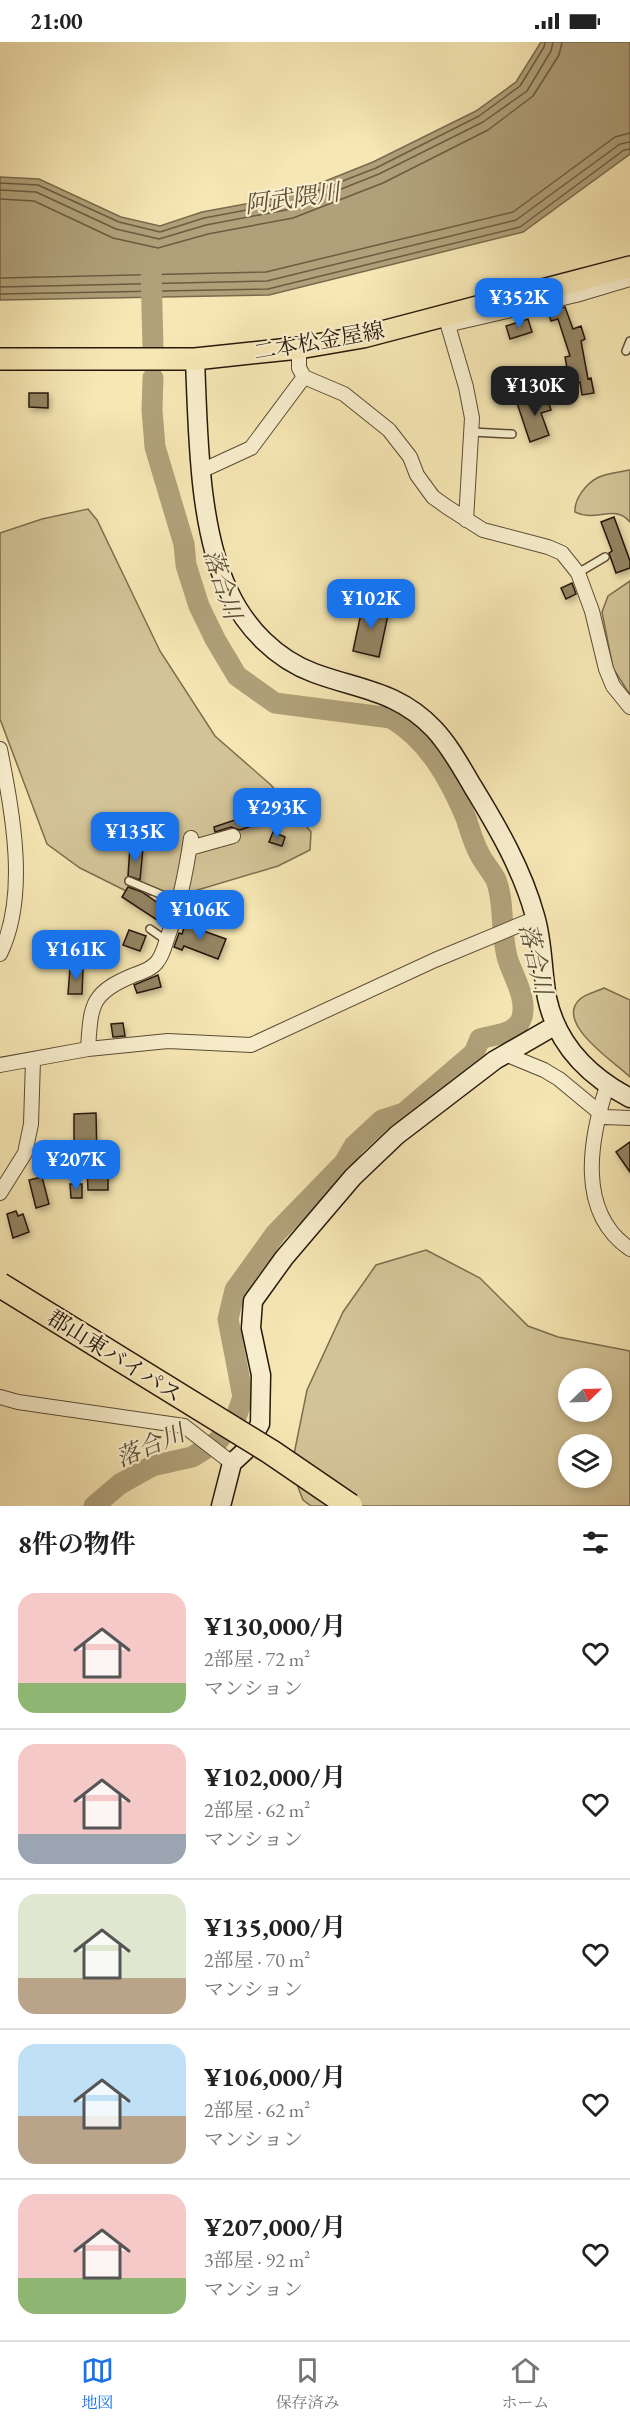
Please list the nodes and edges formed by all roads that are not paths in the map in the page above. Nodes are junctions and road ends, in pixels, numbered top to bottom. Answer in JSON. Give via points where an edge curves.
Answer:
{"nodes":[{"id":1,"x":630,"y":267,"type":"edge"},
{"id":2,"x":630,"y":279,"type":"edge"},
{"id":3,"x":446,"y":320,"type":"junction"},
{"id":4,"x":630,"y":341,"type":"edge"},
{"id":5,"x":298,"y":348,"type":"junction"},
{"id":6,"x":626,"y":351,"type":"dead end"},
{"id":7,"x":0,"y":359,"type":"edge"},
{"id":8,"x":195,"y":359,"type":"junction"},
{"id":9,"x":304,"y":377,"type":"junction"},
{"id":10,"x":471,"y":432,"type":"junction"},
{"id":11,"x":512,"y":434,"type":"dead end"},
{"id":12,"x":201,"y":471,"type":"junction"},
{"id":13,"x":466,"y":520,"type":"junction"},
{"id":14,"x":605,"y":557,"type":"dead end"},
{"id":15,"x":578,"y":573,"type":"junction"},
{"id":16,"x":630,"y":707,"type":"edge"},
{"id":17,"x":0,"y":749,"type":"edge"},
{"id":18,"x":233,"y":836,"type":"dead end"},
{"id":19,"x":129,"y":881,"type":"dead end"},
{"id":20,"x":180,"y":902,"type":"junction"},
{"id":21,"x":536,"y":918,"type":"junction"},
{"id":22,"x":150,"y":929,"type":"dead end"},
{"id":23,"x":167,"y":941,"type":"junction"},
{"id":24,"x":0,"y":954,"type":"edge"},
{"id":25,"x":556,"y":1025,"type":"junction"},
{"id":26,"x":88,"y":1049,"type":"junction"},
{"id":27,"x":505,"y":1054,"type":"junction"},
{"id":28,"x":33,"y":1060,"type":"junction"},
{"id":29,"x":0,"y":1065,"type":"edge"},
{"id":30,"x":607,"y":1086,"type":"junction"},
{"id":31,"x":630,"y":1098,"type":"edge"},
{"id":32,"x":599,"y":1112,"type":"junction"},
{"id":33,"x":630,"y":1118,"type":"edge"},
{"id":34,"x":3,"y":1184,"type":"edge"},
{"id":35,"x":630,"y":1249,"type":"edge"},
{"id":36,"x":0,"y":1285,"type":"edge"},
{"id":37,"x":0,"y":1396,"type":"edge"},
{"id":38,"x":226,"y":1458,"type":"junction"},
{"id":39,"x":221,"y":1506,"type":"edge"},
{"id":40,"x":350,"y":1506,"type":"edge"}],
"edges":[{"from":1,"to":3,"type":"main road","name":"二本松金屋線"},
{"from":2,"to":3,"type":"street","via":[[576,295]]},
{"from":3,"to":5,"type":"main road","name":"二本松金屋線"},
{"from":3,"to":10,"type":"street","via":[[466,387]]},
{"from":4,"to":6,"type":"lane"},
{"from":5,"to":8,"type":"main road","name":"二本松金屋線"},
{"from":5,"to":9,"type":"street","via":[[299,368]]},
{"from":7,"to":8,"type":"main road","name":"二本松金屋線"},
{"from":8,"to":12,"type":"street"},
{"from":9,"to":12,"type":"street","via":[[251,448]]},
{"from":9,"to":13,"type":"street","via":[[344,394],[389,430],[433,497]]},
{"from":10,"to":11,"type":"lane"},
{"from":10,"to":13,"type":"street"},
{"from":12,"to":21,"type":"street","via":[[221,573],[250,627],[296,664],[374,690],[415,711],[433,728],[506,843]]},
{"from":13,"to":15,"type":"street","via":[[483,530],[562,553]]},
{"from":14,"to":15,"type":"lane"},
{"from":15,"to":16,"type":"street","via":[[606,669],[613,686]]},
{"from":17,"to":24,"type":"street","via":[[15,852],[13,910]]},
{"from":18,"to":20,"type":"street","via":[[191,843]]},
{"from":19,"to":20,"type":"lane"},
{"from":20,"to":23,"type":"street"},
{"from":21,"to":25,"type":"street","via":[[547,997]]},
{"from":21,"to":26,"type":"street","via":[[251,1045],[168,1041]]},
{"from":22,"to":23,"type":"lane"},
{"from":23,"to":26,"type":"street","via":[[151,969],[114,983],[99,997],[90,1016]]},
{"from":25,"to":27,"type":"street"},
{"from":25,"to":30,"type":"street","via":[[578,1060]]},
{"from":26,"to":28,"type":"street"},
{"from":27,"to":32,"type":"street","via":[[559,1079]]},
{"from":27,"to":38,"type":"street","via":[[397,1135],[353,1177],[253,1301],[251,1328],[261,1375],[260,1424],[245,1451]]},
{"from":28,"to":29,"type":"street"},
{"from":28,"to":34,"type":"street","via":[[31,1124],[25,1153]]},
{"from":30,"to":31,"type":"street"},
{"from":30,"to":32,"type":"street"},
{"from":32,"to":33,"type":"street","via":[[605,1117]]},
{"from":32,"to":35,"type":"street","via":[[593,1162],[594,1202],[608,1229]]},
{"from":36,"to":40,"type":"highway","name":"郡山東バイパス","bridge":true,"via":[[271,1452]]},
{"from":37,"to":38,"type":"street","via":[[184,1426]]},
{"from":38,"to":39,"type":"street"}]}
